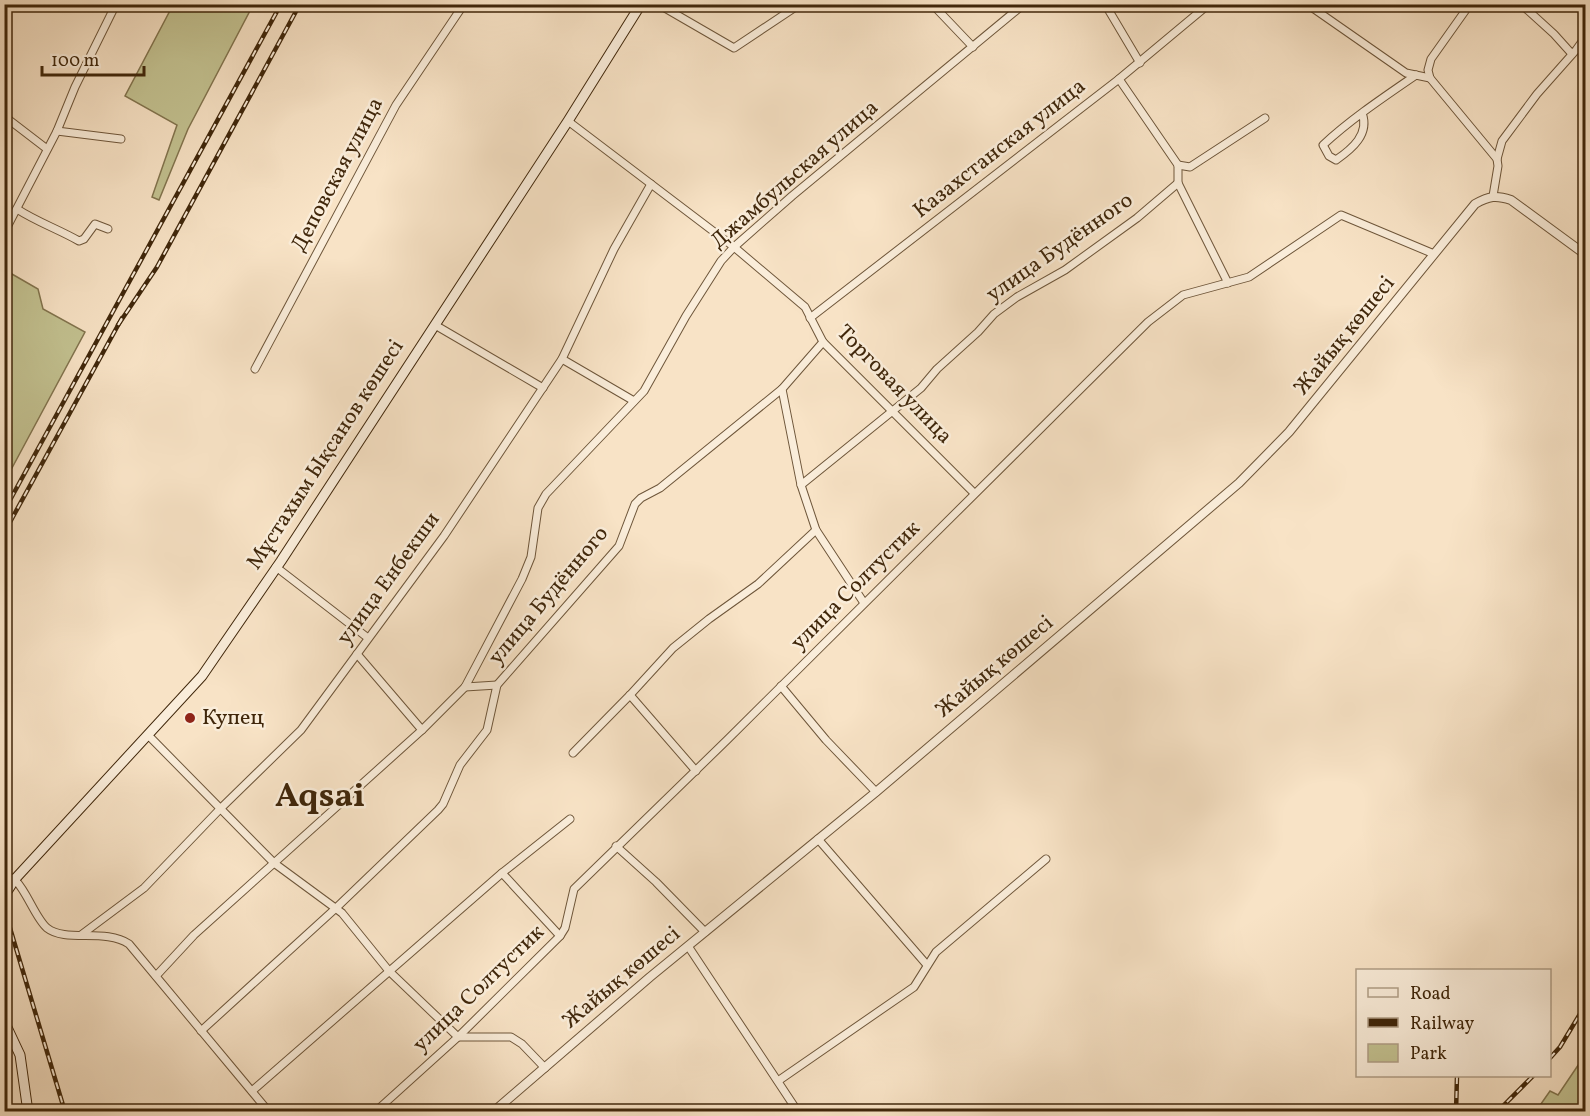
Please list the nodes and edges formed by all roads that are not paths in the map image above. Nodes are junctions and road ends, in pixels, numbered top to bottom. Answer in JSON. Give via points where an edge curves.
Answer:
{"nodes":[{"id":1,"x":116,"y":4,"type":"edge"},
{"id":2,"x":464,"y":4,"type":"edge"},
{"id":3,"x":641,"y":4,"type":"edge"},
{"id":4,"x":658,"y":4,"type":"edge"},
{"id":5,"x":800,"y":4,"type":"edge"},
{"id":6,"x":932,"y":4,"type":"edge"},
{"id":7,"x":1024,"y":4,"type":"edge"},
{"id":8,"x":1105,"y":4,"type":"edge"},
{"id":9,"x":1209,"y":4,"type":"edge"},
{"id":10,"x":1308,"y":4,"type":"edge"},
{"id":11,"x":1470,"y":4,"type":"edge"},
{"id":12,"x":1521,"y":4,"type":"edge"},
{"id":13,"x":1586,"y":36,"type":"edge"},
{"id":14,"x":973,"y":47,"type":"junction"},
{"id":15,"x":1586,"y":51,"type":"edge"},
{"id":16,"x":1574,"y":52,"type":"junction"},
{"id":17,"x":1140,"y":63,"type":"junction"},
{"id":18,"x":1416,"y":75,"type":"junction"},
{"id":19,"x":1431,"y":78,"type":"junction"},
{"id":20,"x":1119,"y":79,"type":"junction"},
{"id":21,"x":1362,"y":113,"type":"junction"},
{"id":22,"x":4,"y":116,"type":"edge"},
{"id":23,"x":1265,"y":118,"type":"dead end"},
{"id":24,"x":568,"y":122,"type":"junction"},
{"id":25,"x":57,"y":131,"type":"junction"},
{"id":26,"x":121,"y":140,"type":"dead end"},
{"id":27,"x":47,"y":149,"type":"junction"},
{"id":28,"x":1497,"y":159,"type":"junction"},
{"id":29,"x":1178,"y":165,"type":"junction"},
{"id":30,"x":1178,"y":183,"type":"junction"},
{"id":31,"x":651,"y":184,"type":"junction"},
{"id":32,"x":1493,"y":196,"type":"junction"},
{"id":33,"x":17,"y":209,"type":"junction"},
{"id":34,"x":108,"y":230,"type":"dead end"},
{"id":35,"x":4,"y":233,"type":"edge"},
{"id":36,"x":734,"y":248,"type":"junction"},
{"id":37,"x":1434,"y":254,"type":"junction"},
{"id":38,"x":1586,"y":255,"type":"edge"},
{"id":39,"x":1228,"y":283,"type":"junction"},
{"id":40,"x":810,"y":318,"type":"junction"},
{"id":41,"x":435,"y":325,"type":"junction"},
{"id":42,"x":823,"y":342,"type":"junction"},
{"id":43,"x":562,"y":359,"type":"junction"},
{"id":44,"x":255,"y":369,"type":"dead end"},
{"id":45,"x":543,"y":387,"type":"junction"},
{"id":46,"x":782,"y":389,"type":"junction"},
{"id":47,"x":634,"y":401,"type":"junction"},
{"id":48,"x":894,"y":411,"type":"junction"},
{"id":49,"x":801,"y":485,"type":"junction"},
{"id":50,"x":974,"y":493,"type":"junction"},
{"id":51,"x":816,"y":530,"type":"junction"},
{"id":52,"x":276,"y":567,"type":"junction"},
{"id":53,"x":864,"y":603,"type":"junction"},
{"id":54,"x":368,"y":638,"type":"junction"},
{"id":55,"x":357,"y":654,"type":"junction"},
{"id":56,"x":497,"y":685,"type":"junction"},
{"id":57,"x":781,"y":686,"type":"junction"},
{"id":58,"x":465,"y":687,"type":"junction"},
{"id":59,"x":630,"y":695,"type":"junction"},
{"id":60,"x":422,"y":729,"type":"junction"},
{"id":61,"x":148,"y":735,"type":"junction"},
{"id":62,"x":573,"y":753,"type":"dead end"},
{"id":63,"x":696,"y":771,"type":"junction"},
{"id":64,"x":876,"y":792,"type":"junction"},
{"id":65,"x":220,"y":809,"type":"junction"},
{"id":66,"x":570,"y":819,"type":"dead end"},
{"id":67,"x":818,"y":839,"type":"junction"},
{"id":68,"x":616,"y":846,"type":"junction"},
{"id":69,"x":1046,"y":859,"type":"dead end"},
{"id":70,"x":274,"y":863,"type":"junction"},
{"id":71,"x":502,"y":873,"type":"junction"},
{"id":72,"x":4,"y":875,"type":"edge"},
{"id":73,"x":15,"y":879,"type":"junction"},
{"id":74,"x":4,"y":896,"type":"edge"},
{"id":75,"x":336,"y":908,"type":"junction"},
{"id":76,"x":705,"y":932,"type":"junction"},
{"id":77,"x":81,"y":935,"type":"junction"},
{"id":78,"x":560,"y":936,"type":"junction"},
{"id":79,"x":688,"y":946,"type":"junction"},
{"id":80,"x":927,"y":965,"type":"junction"},
{"id":81,"x":388,"y":971,"type":"junction"},
{"id":82,"x":156,"y":975,"type":"junction"},
{"id":83,"x":4,"y":1021,"type":"edge"},
{"id":84,"x":201,"y":1031,"type":"junction"},
{"id":85,"x":458,"y":1037,"type":"junction"},
{"id":86,"x":545,"y":1068,"type":"junction"},
{"id":87,"x":778,"y":1081,"type":"junction"},
{"id":88,"x":252,"y":1091,"type":"junction"},
{"id":89,"x":28,"y":1112,"type":"edge"},
{"id":90,"x":269,"y":1112,"type":"edge"},
{"id":91,"x":375,"y":1112,"type":"edge"},
{"id":92,"x":493,"y":1112,"type":"edge"},
{"id":93,"x":798,"y":1112,"type":"edge"}],
"edges":[{"from":1,"to":25,"type":"street"},
{"from":2,"to":44,"type":"street","name":"Деповская улица","via":[[396,105]]},
{"from":3,"to":24,"type":"main road","name":"Мұстахым Ықсанов көшесі"},
{"from":4,"to":5,"type":"street","via":[[734,48]]},
{"from":6,"to":14,"type":"street"},
{"from":7,"to":14,"type":"street","name":"Джамбульская улица"},
{"from":8,"to":17,"type":"street"},
{"from":9,"to":17,"type":"street","name":"Казахстанская улица"},
{"from":10,"to":18,"type":"street","via":[[1406,73]]},
{"from":11,"to":19,"type":"street","via":[[1431,59]]},
{"from":12,"to":16,"type":"street"},
{"from":13,"to":16,"type":"street"},
{"from":14,"to":36,"type":"street","name":"Джамбульская улица"},
{"from":15,"to":16,"type":"street"},
{"from":16,"to":28,"type":"street","via":[[1502,141]]},
{"from":17,"to":20,"type":"street","name":"Казахстанская улица"},
{"from":18,"to":19,"type":"street"},
{"from":18,"to":21,"type":"street"},
{"from":19,"to":28,"type":"street"},
{"from":20,"to":29,"type":"street"},
{"from":20,"to":40,"type":"street","name":"Казахстанская улица"},
{"from":21,"to":21,"type":"street","via":[[1323,145],[1329,156],[1336,160],[1362,136]]},
{"from":22,"to":27,"type":"street"},
{"from":23,"to":29,"type":"street","via":[[1190,167]]},
{"from":24,"to":31,"type":"street","name":"Торговая улица"},
{"from":24,"to":41,"type":"main road","name":"Мұстахым Ықсанов көшесі"},
{"from":25,"to":26,"type":"street"},
{"from":25,"to":27,"type":"street"},
{"from":27,"to":33,"type":"street"},
{"from":28,"to":32,"type":"street"},
{"from":29,"to":30,"type":"street"},
{"from":30,"to":39,"type":"street"},
{"from":30,"to":48,"type":"street","name":"улица Будённого","via":[[1065,270],[994,314]]},
{"from":31,"to":36,"type":"street","name":"Торговая улица"},
{"from":31,"to":43,"type":"street","name":"улица Енбекши","via":[[614,249]]},
{"from":32,"to":37,"type":"street","name":"Жайық көшесі","via":[[1475,204]]},
{"from":32,"to":38,"type":"street","via":[[1511,201]]},
{"from":33,"to":34,"type":"street","via":[[79,241],[95,224]]},
{"from":33,"to":35,"type":"street"},
{"from":36,"to":40,"type":"street","name":"Торговая улица","via":[[805,306]]},
{"from":36,"to":47,"type":"street","name":"Джамбульская улица","via":[[721,261],[645,391]]},
{"from":37,"to":39,"type":"street","name":"улица Солтустик","via":[[1341,215],[1249,277]]},
{"from":37,"to":64,"type":"street","name":"Жайық көшесі","via":[[1267,457]]},
{"from":39,"to":50,"type":"street","name":"улица Солтустик","via":[[1183,296],[1148,322]]},
{"from":40,"to":42,"type":"street","name":"Торговая улица"},
{"from":41,"to":45,"type":"street"},
{"from":41,"to":52,"type":"main road","name":"Мұстахым Ықсанов көшесі"},
{"from":42,"to":46,"type":"street","name":"улица Будённого"},
{"from":42,"to":48,"type":"street","name":"Торговая улица"},
{"from":43,"to":45,"type":"street","name":"улица Енбекши"},
{"from":43,"to":47,"type":"street"},
{"from":45,"to":54,"type":"street","name":"улица Енбекши","via":[[444,536]]},
{"from":46,"to":49,"type":"street"},
{"from":46,"to":56,"type":"street","name":"улица Будённого","via":[[635,504],[619,546]]},
{"from":47,"to":58,"type":"street","name":"Джамбульская улица","via":[[546,494],[538,508],[531,557],[522,579]]},
{"from":48,"to":49,"type":"street","name":"улица Будённого"},
{"from":48,"to":50,"type":"street","name":"Торговая улица"},
{"from":49,"to":51,"type":"street"},
{"from":50,"to":53,"type":"street","name":"улица Солтустик"},
{"from":51,"to":53,"type":"street"},
{"from":51,"to":59,"type":"street","via":[[759,584],[673,648]]},
{"from":52,"to":54,"type":"street"},
{"from":52,"to":61,"type":"main road","name":"Мұстахым Ықсанов көшесі","via":[[202,676]]},
{"from":53,"to":57,"type":"street","name":"улица Солтустик"},
{"from":54,"to":55,"type":"street","name":"улица Енбекши"},
{"from":55,"to":60,"type":"street"},
{"from":55,"to":65,"type":"street","name":"улица Енбекши","via":[[301,730]]},
{"from":56,"to":58,"type":"street"},
{"from":56,"to":75,"type":"street","name":"улица Будённого","via":[[487,730],[460,765],[443,804]]},
{"from":57,"to":63,"type":"street","name":"улица Солтустик"},
{"from":57,"to":64,"type":"street"},
{"from":58,"to":60,"type":"street","name":"Джамбульская улица"},
{"from":59,"to":62,"type":"street"},
{"from":59,"to":63,"type":"street"},
{"from":60,"to":70,"type":"street","name":"Джамбульская улица"},
{"from":61,"to":65,"type":"street"},
{"from":61,"to":73,"type":"main road","name":"Мұстахым Ықсанов көшесі"},
{"from":63,"to":68,"type":"street","name":"улица Солтустик"},
{"from":64,"to":67,"type":"street","name":"Жайық көшесі"},
{"from":65,"to":70,"type":"street"},
{"from":65,"to":77,"type":"street","name":"улица Енбекши","via":[[144,888]]},
{"from":66,"to":71,"type":"street"},
{"from":67,"to":76,"type":"street","name":"Жайық көшесі"},
{"from":67,"to":80,"type":"street"},
{"from":68,"to":76,"type":"street"},
{"from":68,"to":78,"type":"street","name":"улица Солтустик","via":[[574,889]]},
{"from":69,"to":80,"type":"street","via":[[936,952]]},
{"from":70,"to":75,"type":"street"},
{"from":70,"to":82,"type":"street","name":"Джамбульская улица"},
{"from":71,"to":78,"type":"street"},
{"from":71,"to":81,"type":"street"},
{"from":72,"to":73,"type":"street"},
{"from":73,"to":74,"type":"main road","name":"Мұстахым Ықсанов көшесі"},
{"from":73,"to":77,"type":"street","via":[[47,928]]},
{"from":75,"to":81,"type":"street"},
{"from":75,"to":84,"type":"street","name":"улица Будённого"},
{"from":76,"to":79,"type":"street","name":"Жайық көшесі"},
{"from":77,"to":82,"type":"street","via":[[121,939]]},
{"from":78,"to":85,"type":"street","name":"улица Солтустик"},
{"from":79,"to":86,"type":"street","name":"Жайық көшесі"},
{"from":79,"to":87,"type":"street"},
{"from":80,"to":87,"type":"street","via":[[914,987]]},
{"from":81,"to":85,"type":"street"},
{"from":81,"to":88,"type":"street"},
{"from":82,"to":84,"type":"street"},
{"from":83,"to":89,"type":"main road","via":[[20,1055]]},
{"from":84,"to":88,"type":"street"},
{"from":85,"to":86,"type":"street","via":[[511,1037]]},
{"from":85,"to":91,"type":"street","name":"улица Солтустик"},
{"from":86,"to":92,"type":"street","name":"Жайық көшесі"},
{"from":87,"to":93,"type":"street"},
{"from":88,"to":90,"type":"street"}]}
